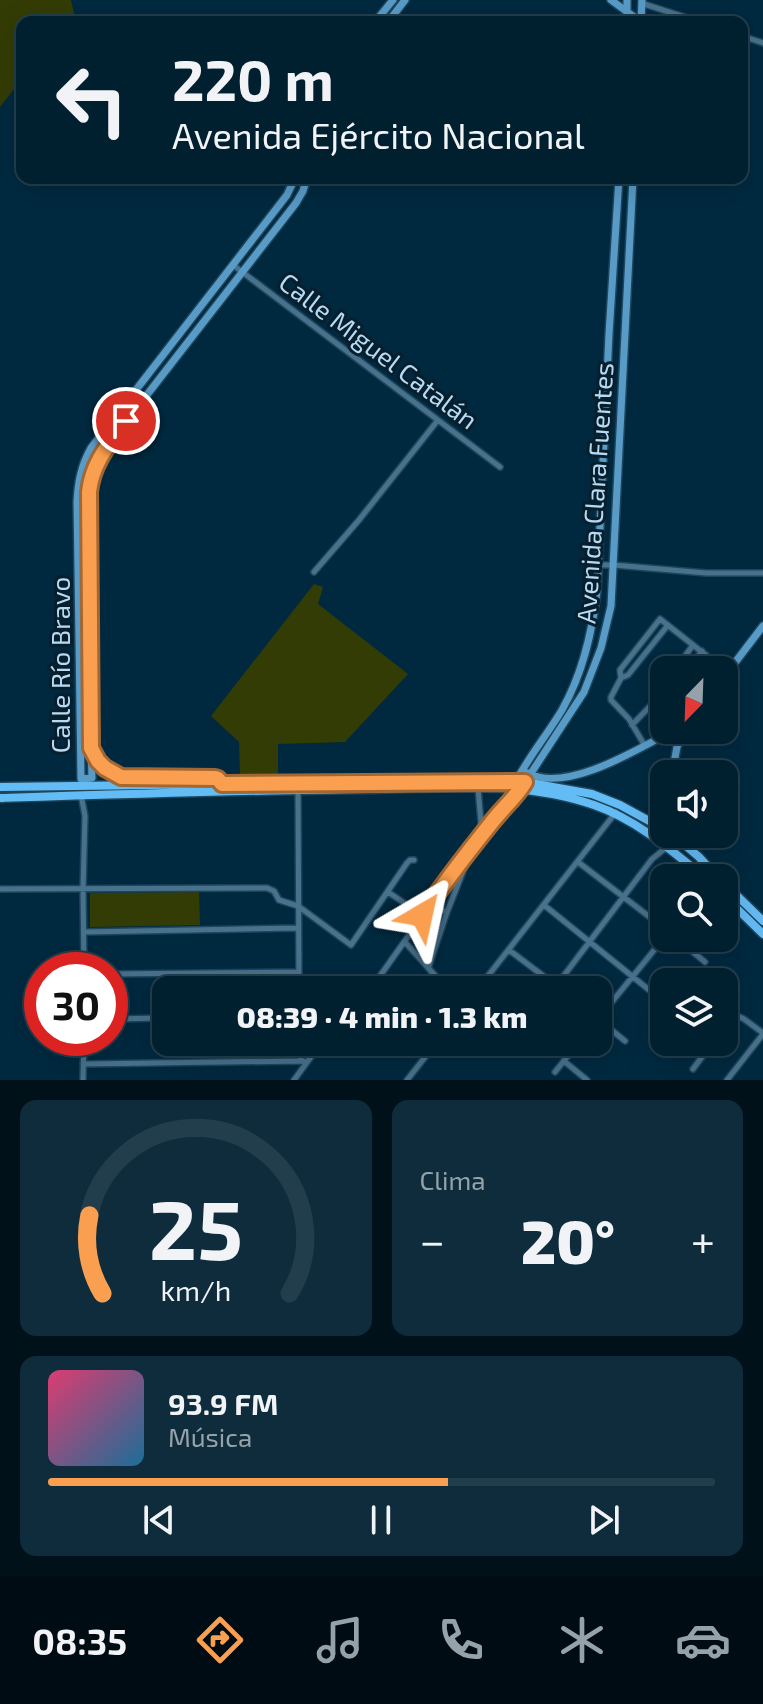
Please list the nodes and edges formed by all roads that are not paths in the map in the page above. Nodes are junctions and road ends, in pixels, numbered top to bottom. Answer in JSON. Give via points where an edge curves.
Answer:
{"nodes":[{"id":1,"x":393,"y":0,"type":"edge"},
{"id":2,"x":405,"y":0,"type":"edge"},
{"id":3,"x":611,"y":0,"type":"edge"},
{"id":4,"x":639,"y":1,"type":"edge"},
{"id":5,"x":380,"y":16,"type":"edge"},
{"id":6,"x":393,"y":16,"type":"edge"},
{"id":7,"x":625,"y":16,"type":"edge"},
{"id":8,"x":683,"y":16,"type":"edge"},
{"id":9,"x":292,"y":184,"type":"edge"},
{"id":10,"x":305,"y":184,"type":"edge"},
{"id":11,"x":619,"y":184,"type":"edge"},
{"id":12,"x":633,"y":184,"type":"edge"},
{"id":13,"x":233,"y":265,"type":"junction"},
{"id":14,"x":242,"y":272,"type":"junction"},
{"id":15,"x":133,"y":394,"type":"junction"},
{"id":16,"x":145,"y":397,"type":"junction"},
{"id":17,"x":438,"y":420,"type":"junction"},
{"id":18,"x":500,"y":467,"type":"dead end"},
{"id":19,"x":598,"y":565,"type":"junction"},
{"id":20,"x":614,"y":565,"type":"junction"},
{"id":21,"x":314,"y":572,"type":"dead end"},
{"id":22,"x":763,"y":573,"type":"edge"},
{"id":23,"x":668,"y":625,"type":"junction"},
{"id":24,"x":763,"y":626,"type":"edge"},
{"id":25,"x":694,"y":645,"type":"junction"},
{"id":26,"x":80,"y":649,"type":"junction"},
{"id":27,"x":91,"y":649,"type":"junction"},
{"id":28,"x":686,"y":656,"type":"edge"},
{"id":29,"x":702,"y":656,"type":"edge"},
{"id":30,"x":738,"y":659,"type":"edge"},
{"id":31,"x":621,"y":678,"type":"junction"},
{"id":32,"x":80,"y":692,"type":"junction"},
{"id":33,"x":91,"y":692,"type":"junction"},
{"id":34,"x":650,"y":706,"type":"edge"},
{"id":35,"x":632,"y":725,"type":"junction"},
{"id":36,"x":651,"y":744,"type":"edge"},
{"id":37,"x":646,"y":747,"type":"junction"},
{"id":38,"x":91,"y":748,"type":"junction"},
{"id":39,"x":521,"y":781,"type":"junction"},
{"id":40,"x":222,"y":784,"type":"junction"},
{"id":41,"x":147,"y":785,"type":"junction"},
{"id":42,"x":298,"y":786,"type":"junction"},
{"id":43,"x":0,"y":787,"type":"edge"},
{"id":44,"x":478,"y":788,"type":"junction"},
{"id":45,"x":81,"y":795,"type":"junction"},
{"id":46,"x":91,"y":795,"type":"junction"},
{"id":47,"x":0,"y":798,"type":"edge"},
{"id":48,"x":85,"y":809,"type":"junction"},
{"id":49,"x":618,"y":809,"type":"junction"},
{"id":50,"x":650,"y":823,"type":"edge"},
{"id":51,"x":650,"y":833,"type":"edge"},
{"id":52,"x":482,"y":835,"type":"junction"},
{"id":53,"x":665,"y":848,"type":"edge"},
{"id":54,"x":669,"y":848,"type":"edge"},
{"id":55,"x":688,"y":848,"type":"edge"},
{"id":56,"x":468,"y":852,"type":"junction"},
{"id":57,"x":414,"y":860,"type":"dead end"},
{"id":58,"x":578,"y":862,"type":"junction"},
{"id":59,"x":688,"y":864,"type":"edge"},
{"id":60,"x":703,"y":864,"type":"edge"},
{"id":61,"x":0,"y":889,"type":"edge"},
{"id":62,"x":83,"y":889,"type":"junction"},
{"id":63,"x":388,"y":892,"type":"junction"},
{"id":64,"x":623,"y":896,"type":"junction"},
{"id":65,"x":738,"y":897,"type":"edge"},
{"id":66,"x":544,"y":905,"type":"junction"},
{"id":67,"x":298,"y":906,"type":"junction"},
{"id":68,"x":428,"y":906,"type":"junction"},
{"id":69,"x":738,"y":910,"type":"edge"},
{"id":70,"x":447,"y":912,"type":"junction"},
{"id":71,"x":422,"y":915,"type":"junction"},
{"id":72,"x":650,"y":917,"type":"edge"},
{"id":73,"x":763,"y":921,"type":"edge"},
{"id":74,"x":297,"y":928,"type":"junction"},
{"id":75,"x":84,"y":932,"type":"junction"},
{"id":76,"x":763,"y":934,"type":"edge"},
{"id":77,"x":405,"y":942,"type":"junction"},
{"id":78,"x":589,"y":942,"type":"junction"},
{"id":79,"x":509,"y":950,"type":"junction"},
{"id":80,"x":84,"y":952,"type":"edge"},
{"id":81,"x":653,"y":952,"type":"edge"},
{"id":82,"x":693,"y":952,"type":"edge"},
{"id":83,"x":705,"y":962,"type":"dead end"},
{"id":84,"x":429,"y":966,"type":"junction"},
{"id":85,"x":298,"y":972,"type":"junction"},
{"id":86,"x":128,"y":974,"type":"edge"},
{"id":87,"x":298,"y":976,"type":"edge"},
{"id":88,"x":380,"y":976,"type":"edge"},
{"id":89,"x":437,"y":976,"type":"edge"},
{"id":90,"x":488,"y":976,"type":"edge"},
{"id":91,"x":541,"y":976,"type":"edge"},
{"id":92,"x":566,"y":976,"type":"edge"},
{"id":93,"x":632,"y":977,"type":"junction"},
{"id":94,"x":650,"y":991,"type":"edge"},
{"id":95,"x":612,"y":1002,"type":"edge"},
{"id":96,"x":152,"y":1018,"type":"edge"},
{"id":97,"x":738,"y":1018,"type":"edge"},
{"id":98,"x":128,"y":1019,"type":"edge"},
{"id":99,"x":612,"y":1030,"type":"edge"},
{"id":100,"x":763,"y":1033,"type":"edge"},
{"id":101,"x":625,"y":1041,"type":"dead end"},
{"id":102,"x":83,"y":1056,"type":"edge"},
{"id":103,"x":303,"y":1056,"type":"edge"},
{"id":104,"x":309,"y":1056,"type":"edge"},
{"id":105,"x":425,"y":1056,"type":"edge"},
{"id":106,"x":568,"y":1056,"type":"edge"},
{"id":107,"x":703,"y":1056,"type":"edge"},
{"id":108,"x":564,"y":1061,"type":"junction"},
{"id":109,"x":304,"y":1062,"type":"junction"},
{"id":110,"x":83,"y":1064,"type":"junction"},
{"id":111,"x":693,"y":1069,"type":"dead end"},
{"id":112,"x":555,"y":1072,"type":"dead end"},
{"id":113,"x":83,"y":1080,"type":"edge"},
{"id":114,"x":294,"y":1080,"type":"edge"},
{"id":115,"x":407,"y":1080,"type":"edge"},
{"id":116,"x":587,"y":1080,"type":"edge"},
{"id":117,"x":727,"y":1080,"type":"edge"}],
"edges":[{"from":1,"to":5,"type":"street"},
{"from":2,"to":6,"type":"street"},
{"from":3,"to":7,"type":"street"},
{"from":4,"to":8,"type":"street"},
{"from":9,"to":13,"type":"street","name":"Calle Río Bravo"},
{"from":10,"to":14,"type":"street","name":"Calle Río Bravo"},
{"from":11,"to":19,"type":"street","name":"Avenida Clara Fuentes"},
{"from":12,"to":20,"type":"street","name":"Avenida Clara Fuentes"},
{"from":13,"to":14,"type":"street","name":"Calle Miguel Catalán"},
{"from":13,"to":15,"type":"street","name":"Calle Río Bravo"},
{"from":14,"to":16,"type":"street","name":"Calle Río Bravo"},
{"from":14,"to":17,"type":"street","name":"Calle Miguel Catalán"},
{"from":15,"to":16,"type":"street"},
{"from":15,"to":26,"type":"street","name":"Calle Río Bravo","via":[[91,448],[79,478]]},
{"from":16,"to":27,"type":"street","name":"Calle Río Bravo","via":[[98,458],[90,483]]},
{"from":17,"to":18,"type":"street","name":"Calle Miguel Catalán"},
{"from":17,"to":21,"type":"street"},
{"from":19,"to":20,"type":"street"},
{"from":19,"to":39,"type":"street","name":"Avenida Clara Fuentes","via":[[594,617],[581,668]]},
{"from":20,"to":22,"type":"street"},
{"from":20,"to":39,"type":"street","name":"Avenida Clara Fuentes","via":[[611,606],[593,669],[578,701]]},
{"from":23,"to":25,"type":"street"},
{"from":23,"to":31,"type":"street"},
{"from":23,"to":31,"type":"street","via":[[658,620],[620,670]]},
{"from":24,"to":30,"type":"street"},
{"from":25,"to":28,"type":"street"},
{"from":25,"to":29,"type":"street"},
{"from":26,"to":27,"type":"street"},
{"from":26,"to":32,"type":"street","name":"Calle Río Bravo"},
{"from":27,"to":33,"type":"street","name":"Calle Río Bravo"},
{"from":31,"to":35,"type":"street","via":[[611,700]]},
{"from":32,"to":33,"type":"street"},
{"from":32,"to":38,"type":"street","name":"Calle Río Bravo","via":[[81,779],[92,778]]},
{"from":33,"to":38,"type":"street","name":"Calle Río Bravo"},
{"from":34,"to":35,"type":"street"},
{"from":35,"to":37,"type":"street"},
{"from":36,"to":37,"type":"street"},
{"from":37,"to":39,"type":"street","via":[[569,776]]},
{"from":38,"to":40,"type":"main road","via":[[105,768],[121,777],[215,778]]},
{"from":39,"to":42,"type":"main road"},
{"from":39,"to":44,"type":"main road"},
{"from":39,"to":49,"type":"main road"},
{"from":39,"to":52,"type":"street"},
{"from":40,"to":41,"type":"main road"},
{"from":40,"to":42,"type":"main road"},
{"from":41,"to":43,"type":"main road"},
{"from":41,"to":45,"type":"main road"},
{"from":42,"to":44,"type":"main road"},
{"from":42,"to":46,"type":"main road"},
{"from":42,"to":67,"type":"street"},
{"from":44,"to":52,"type":"street"},
{"from":45,"to":46,"type":"main road"},
{"from":45,"to":47,"type":"main road"},
{"from":45,"to":48,"type":"street"},
{"from":46,"to":48,"type":"street"},
{"from":48,"to":62,"type":"street"},
{"from":49,"to":50,"type":"main road"},
{"from":49,"to":51,"type":"main road"},
{"from":49,"to":58,"type":"street"},
{"from":52,"to":56,"type":"street"},
{"from":53,"to":64,"type":"street"},
{"from":54,"to":59,"type":"main road"},
{"from":55,"to":60,"type":"main road"},
{"from":56,"to":68,"type":"street"},
{"from":56,"to":70,"type":"street"},
{"from":57,"to":63,"type":"street"},
{"from":58,"to":64,"type":"street"},
{"from":58,"to":66,"type":"street"},
{"from":61,"to":62,"type":"street"},
{"from":62,"to":67,"type":"street","via":[[263,888]]},
{"from":62,"to":75,"type":"street"},
{"from":63,"to":67,"type":"street","via":[[351,945]]},
{"from":63,"to":71,"type":"street"},
{"from":64,"to":72,"type":"street"},
{"from":64,"to":78,"type":"street"},
{"from":65,"to":73,"type":"main road"},
{"from":66,"to":78,"type":"street"},
{"from":66,"to":79,"type":"street"},
{"from":67,"to":74,"type":"street"},
{"from":68,"to":70,"type":"street"},
{"from":68,"to":71,"type":"street"},
{"from":69,"to":76,"type":"main road"},
{"from":70,"to":84,"type":"street"},
{"from":71,"to":77,"type":"street"},
{"from":74,"to":75,"type":"street"},
{"from":74,"to":85,"type":"street"},
{"from":75,"to":80,"type":"street"},
{"from":77,"to":84,"type":"street"},
{"from":77,"to":88,"type":"street"},
{"from":78,"to":92,"type":"street"},
{"from":78,"to":93,"type":"street"},
{"from":79,"to":90,"type":"street"},
{"from":79,"to":91,"type":"street"},
{"from":81,"to":93,"type":"street"},
{"from":82,"to":83,"type":"street"},
{"from":84,"to":89,"type":"street"},
{"from":85,"to":86,"type":"street"},
{"from":85,"to":87,"type":"street"},
{"from":93,"to":94,"type":"street"},
{"from":93,"to":95,"type":"street"},
{"from":96,"to":98,"type":"street"},
{"from":97,"to":100,"type":"street"},
{"from":99,"to":101,"type":"street"},
{"from":100,"to":117,"type":"street"},
{"from":102,"to":110,"type":"street"},
{"from":103,"to":109,"type":"street"},
{"from":104,"to":109,"type":"street"},
{"from":105,"to":115,"type":"street"},
{"from":106,"to":108,"type":"street"},
{"from":107,"to":111,"type":"street"},
{"from":108,"to":112,"type":"street"},
{"from":108,"to":116,"type":"street"},
{"from":109,"to":110,"type":"street"},
{"from":109,"to":114,"type":"street"},
{"from":110,"to":113,"type":"street"}]}
